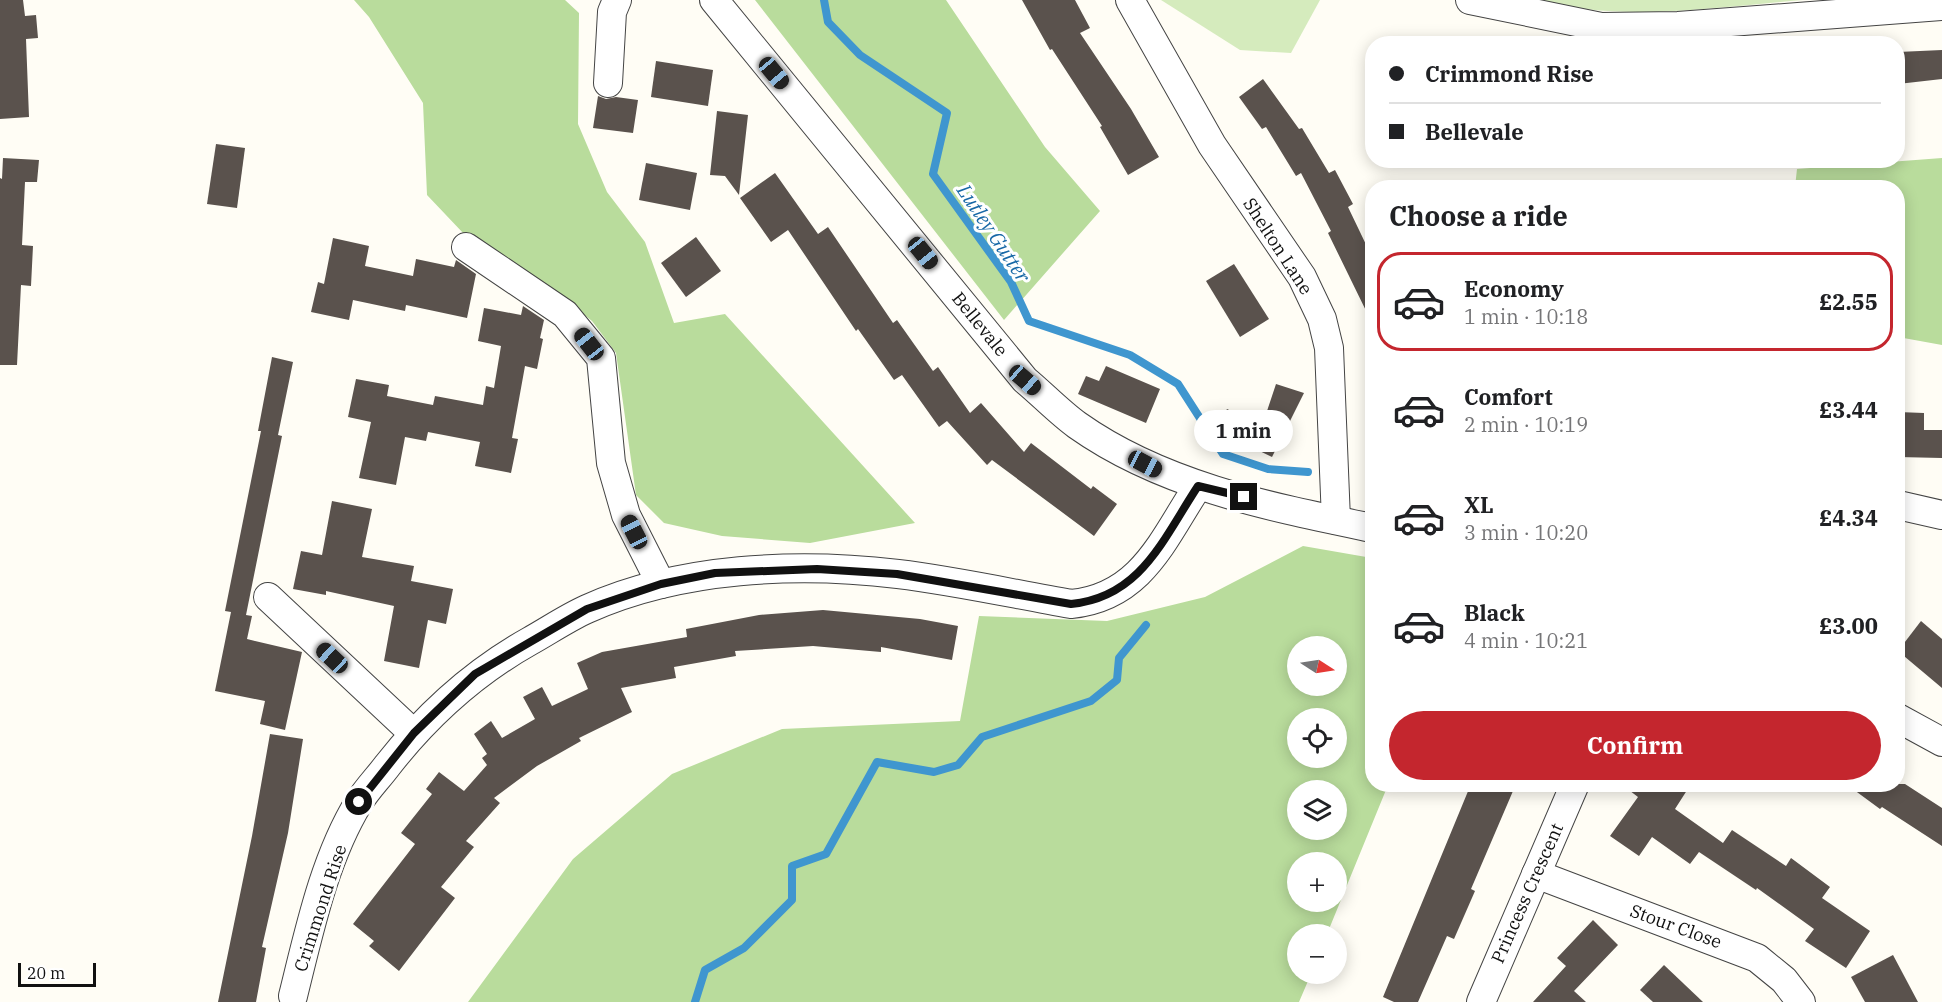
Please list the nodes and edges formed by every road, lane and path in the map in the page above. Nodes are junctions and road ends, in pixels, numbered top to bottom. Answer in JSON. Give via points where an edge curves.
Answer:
{"nodes":[{"id":1,"x":617,"y":0,"type":"edge"},
{"id":2,"x":714,"y":0,"type":"edge"},
{"id":3,"x":1130,"y":0,"type":"edge"},
{"id":4,"x":1470,"y":0,"type":"edge"},
{"id":5,"x":1899,"y":5,"type":"edge"},
{"id":6,"x":1942,"y":6,"type":"edge"},
{"id":7,"x":608,"y":83,"type":"dead end"},
{"id":8,"x":465,"y":247,"type":"dead end"},
{"id":9,"x":1198,"y":486,"type":"junction"},
{"id":10,"x":1905,"y":506,"type":"edge"},
{"id":11,"x":1942,"y":515,"type":"edge"},
{"id":12,"x":1336,"y":520,"type":"junction"},
{"id":13,"x":1365,"y":526,"type":"edge"},
{"id":14,"x":661,"y":584,"type":"junction"},
{"id":15,"x":267,"y":597,"type":"dead end"},
{"id":16,"x":1905,"y":722,"type":"edge"},
{"id":17,"x":414,"y":733,"type":"junction"},
{"id":18,"x":1942,"y":742,"type":"edge"},
{"id":19,"x":1572,"y":792,"type":"edge"},
{"id":20,"x":1536,"y":874,"type":"junction"},
{"id":21,"x":293,"y":996,"type":"dead end"},
{"id":22,"x":1480,"y":1002,"type":"edge"},
{"id":23,"x":1801,"y":1002,"type":"edge"}],
"edges":[{"from":1,"to":7,"type":"street","via":[[612,12]]},
{"from":2,"to":9,"type":"street","name":"Bellevale","via":[[1025,380],[1076,424],[1160,471]]},
{"from":3,"to":12,"type":"street","name":"Shelton Lane","via":[[1212,145],[1302,277],[1322,319],[1329,348]]},
{"from":4,"to":5,"type":"street","via":[[1601,27],[1678,26]]},
{"from":5,"to":6,"type":"street"},
{"from":8,"to":14,"type":"street","via":[[565,314],[601,358],[611,463],[626,515]]},
{"from":9,"to":12,"type":"street","name":"Bellevale"},
{"from":9,"to":14,"type":"street","name":"Crimmond Rise","via":[[1145,567],[1118,591],[1093,602],[1071,604],[897,574],[817,569],[715,573]]},
{"from":10,"to":11,"type":"street"},
{"from":12,"to":13,"type":"street","name":"Bellevale"},
{"from":14,"to":17,"type":"street","name":"Crimmond Rise","via":[[587,609],[512,651],[475,674]]},
{"from":15,"to":17,"type":"street"},
{"from":16,"to":18,"type":"street"},
{"from":17,"to":21,"type":"street","name":"Crimmond Rise","via":[[359,802],[311,924]]},
{"from":19,"to":20,"type":"street","name":"Princess Crescent"},
{"from":20,"to":22,"type":"street","name":"Princess Crescent"},
{"from":20,"to":23,"type":"street","name":"Stour Close","via":[[1757,958],[1784,980]]}]}
